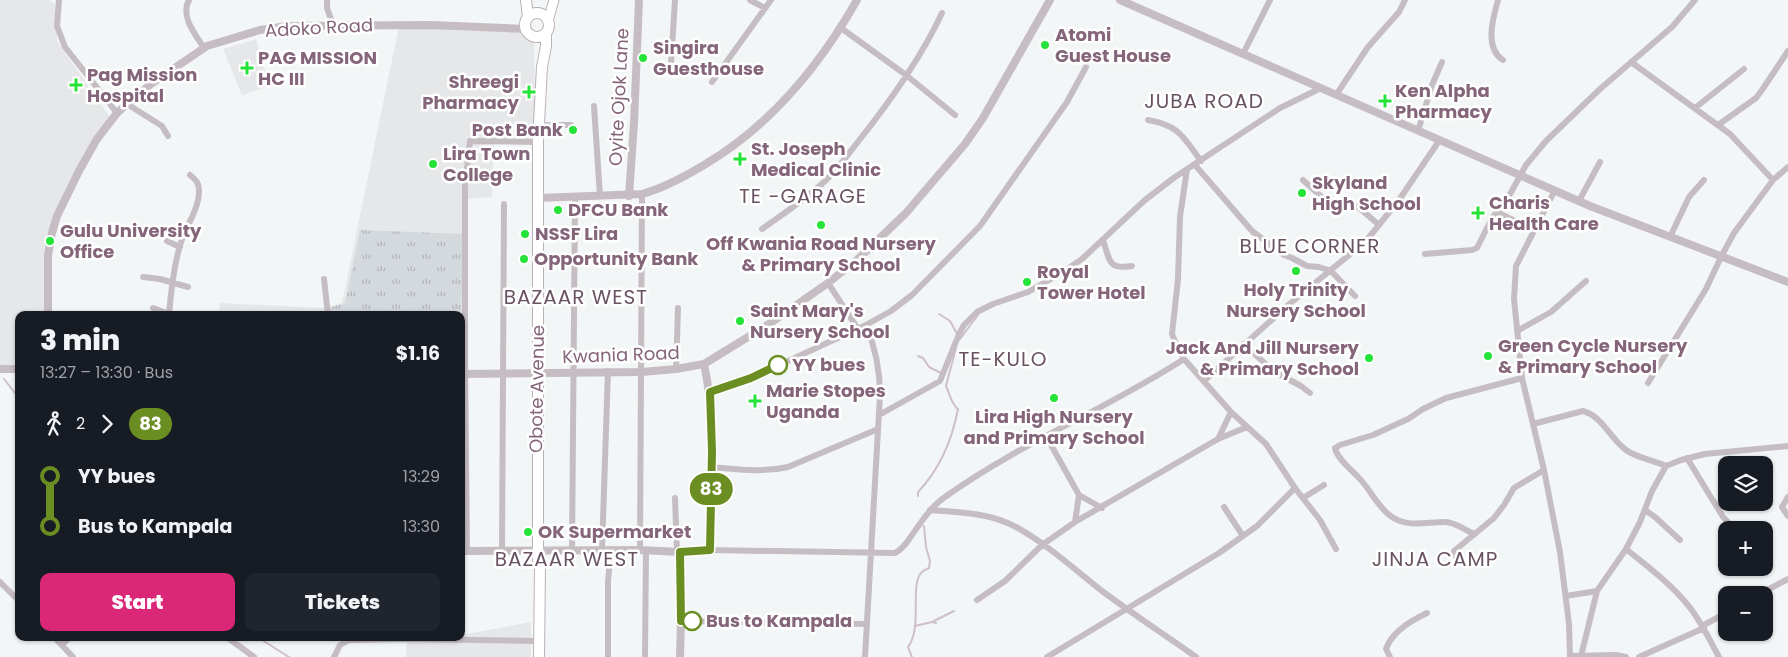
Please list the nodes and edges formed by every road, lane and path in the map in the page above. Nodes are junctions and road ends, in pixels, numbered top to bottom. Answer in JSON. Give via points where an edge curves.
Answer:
{"nodes":[{"id":1,"x":59,"y":0,"type":"edge"},
{"id":2,"x":188,"y":0,"type":"edge"},
{"id":3,"x":327,"y":0,"type":"edge"},
{"id":4,"x":526,"y":0,"type":"edge"},
{"id":5,"x":533,"y":0,"type":"edge"},
{"id":6,"x":554,"y":0,"type":"edge"},
{"id":7,"x":639,"y":0,"type":"edge"},
{"id":8,"x":675,"y":0,"type":"edge"},
{"id":9,"x":750,"y":0,"type":"edge"},
{"id":10,"x":771,"y":0,"type":"edge"},
{"id":11,"x":857,"y":0,"type":"edge"},
{"id":12,"x":1050,"y":0,"type":"edge"},
{"id":13,"x":1120,"y":0,"type":"edge"},
{"id":14,"x":1270,"y":0,"type":"edge"},
{"id":15,"x":1405,"y":0,"type":"edge"},
{"id":16,"x":1498,"y":0,"type":"edge"},
{"id":17,"x":1695,"y":0,"type":"edge"},
{"id":18,"x":765,"y":8,"type":"junction"},
{"id":19,"x":942,"y":13,"type":"dead end"},
{"id":20,"x":532,"y":15,"type":"junction"},
{"id":21,"x":548,"y":21,"type":"junction"},
{"id":22,"x":333,"y":25,"type":"junction"},
{"id":23,"x":841,"y":28,"type":"junction"},
{"id":24,"x":526,"y":29,"type":"junction"},
{"id":25,"x":542,"y":35,"type":"junction"},
{"id":26,"x":204,"y":48,"type":"junction"},
{"id":27,"x":1788,"y":51,"type":"edge"},
{"id":28,"x":1243,"y":54,"type":"junction"},
{"id":29,"x":1503,"y":60,"type":"dead end"},
{"id":30,"x":1442,"y":62,"type":"dead end"},
{"id":31,"x":1631,"y":62,"type":"junction"},
{"id":32,"x":671,"y":64,"type":"dead end"},
{"id":33,"x":1086,"y":66,"type":"dead end"},
{"id":34,"x":1744,"y":69,"type":"dead end"},
{"id":35,"x":906,"y":75,"type":"junction"},
{"id":36,"x":712,"y":82,"type":"dead end"},
{"id":37,"x":1321,"y":88,"type":"junction"},
{"id":38,"x":1336,"y":95,"type":"junction"},
{"id":39,"x":127,"y":104,"type":"junction"},
{"id":40,"x":594,"y":106,"type":"dead end"},
{"id":41,"x":1695,"y":108,"type":"junction"},
{"id":42,"x":116,"y":113,"type":"junction"},
{"id":43,"x":955,"y":116,"type":"dead end"},
{"id":44,"x":1148,"y":120,"type":"dead end"},
{"id":45,"x":538,"y":125,"type":"junction"},
{"id":46,"x":571,"y":125,"type":"dead end"},
{"id":47,"x":1718,"y":126,"type":"junction"},
{"id":48,"x":1418,"y":131,"type":"junction"},
{"id":49,"x":168,"y":136,"type":"dead end"},
{"id":50,"x":1439,"y":141,"type":"junction"},
{"id":51,"x":538,"y":142,"type":"junction"},
{"id":52,"x":1600,"y":162,"type":"dead end"},
{"id":53,"x":1198,"y":163,"type":"junction"},
{"id":54,"x":1788,"y":167,"type":"edge"},
{"id":55,"x":1187,"y":169,"type":"junction"},
{"id":56,"x":190,"y":175,"type":"dead end"},
{"id":57,"x":1520,"y":176,"type":"junction"},
{"id":58,"x":1303,"y":180,"type":"dead end"},
{"id":59,"x":1704,"y":180,"type":"dead end"},
{"id":60,"x":1773,"y":180,"type":"junction"},
{"id":61,"x":1555,"y":190,"type":"junction"},
{"id":62,"x":642,"y":194,"type":"junction"},
{"id":63,"x":600,"y":196,"type":"junction"},
{"id":64,"x":628,"y":196,"type":"junction"},
{"id":65,"x":575,"y":197,"type":"junction"},
{"id":66,"x":538,"y":198,"type":"junction"},
{"id":67,"x":1579,"y":201,"type":"junction"},
{"id":68,"x":504,"y":204,"type":"dead end"},
{"id":69,"x":1497,"y":212,"type":"junction"},
{"id":70,"x":1517,"y":222,"type":"dead end"},
{"id":71,"x":1380,"y":225,"type":"junction"},
{"id":72,"x":762,"y":229,"type":"dead end"},
{"id":73,"x":1670,"y":238,"type":"junction"},
{"id":74,"x":1103,"y":240,"type":"junction"},
{"id":75,"x":167,"y":241,"type":"dead end"},
{"id":76,"x":180,"y":247,"type":"junction"},
{"id":77,"x":1425,"y":254,"type":"dead end"},
{"id":78,"x":1721,"y":257,"type":"junction"},
{"id":79,"x":1132,"y":266,"type":"dead end"},
{"id":80,"x":1331,"y":271,"type":"junction"},
{"id":81,"x":144,"y":277,"type":"dead end"},
{"id":82,"x":324,"y":279,"type":"dead end"},
{"id":83,"x":1586,"y":281,"type":"dead end"},
{"id":84,"x":173,"y":282,"type":"junction"},
{"id":85,"x":1788,"y":282,"type":"edge"},
{"id":86,"x":828,"y":283,"type":"junction"},
{"id":87,"x":188,"y":287,"type":"dead end"},
{"id":88,"x":1355,"y":296,"type":"dead end"},
{"id":89,"x":153,"y":308,"type":"dead end"},
{"id":90,"x":678,"y":308,"type":"dead end"},
{"id":91,"x":48,"y":311,"type":"edge"},
{"id":92,"x":160,"y":311,"type":"edge"},
{"id":93,"x":169,"y":311,"type":"edge"},
{"id":94,"x":328,"y":311,"type":"edge"},
{"id":95,"x":464,"y":311,"type":"edge"},
{"id":96,"x":866,"y":325,"type":"junction"},
{"id":97,"x":858,"y":329,"type":"junction"},
{"id":98,"x":1517,"y":331,"type":"junction"},
{"id":99,"x":1243,"y":344,"type":"junction"},
{"id":100,"x":1184,"y":359,"type":"junction"},
{"id":101,"x":704,"y":364,"type":"junction"},
{"id":102,"x":15,"y":368,"type":"edge"},
{"id":103,"x":0,"y":369,"type":"edge"},
{"id":104,"x":676,"y":369,"type":"junction"},
{"id":105,"x":608,"y":371,"type":"junction"},
{"id":106,"x":573,"y":372,"type":"junction"},
{"id":107,"x":642,"y":372,"type":"junction"},
{"id":108,"x":502,"y":373,"type":"junction"},
{"id":109,"x":538,"y":373,"type":"junction"},
{"id":110,"x":465,"y":374,"type":"edge"},
{"id":111,"x":1522,"y":378,"type":"junction"},
{"id":112,"x":1204,"y":380,"type":"junction"},
{"id":113,"x":1648,"y":383,"type":"dead end"},
{"id":114,"x":710,"y":392,"type":"junction"},
{"id":115,"x":1310,"y":393,"type":"dead end"},
{"id":116,"x":1231,"y":412,"type":"junction"},
{"id":117,"x":879,"y":416,"type":"junction"},
{"id":118,"x":1532,"y":424,"type":"junction"},
{"id":119,"x":1247,"y":426,"type":"junction"},
{"id":120,"x":878,"y":429,"type":"junction"},
{"id":121,"x":1046,"y":436,"type":"junction"},
{"id":122,"x":1218,"y":439,"type":"junction"},
{"id":123,"x":1788,"y":446,"type":"edge"},
{"id":124,"x":1687,"y":458,"type":"junction"},
{"id":125,"x":1666,"y":466,"type":"junction"},
{"id":126,"x":711,"y":467,"type":"junction"},
{"id":127,"x":1544,"y":470,"type":"junction"},
{"id":128,"x":1324,"y":485,"type":"dead end"},
{"id":129,"x":1295,"y":488,"type":"junction"},
{"id":130,"x":1079,"y":495,"type":"junction"},
{"id":131,"x":1788,"y":497,"type":"edge"},
{"id":132,"x":676,"y":498,"type":"dead end"},
{"id":133,"x":1303,"y":498,"type":"junction"},
{"id":134,"x":1224,"y":507,"type":"dead end"},
{"id":135,"x":1102,"y":508,"type":"junction"},
{"id":136,"x":930,"y":510,"type":"junction"},
{"id":137,"x":1645,"y":510,"type":"junction"},
{"id":138,"x":1788,"y":516,"type":"edge"},
{"id":139,"x":1727,"y":521,"type":"edge"},
{"id":140,"x":1075,"y":522,"type":"junction"},
{"id":141,"x":1474,"y":534,"type":"junction"},
{"id":142,"x":1243,"y":536,"type":"junction"},
{"id":143,"x":1680,"y":540,"type":"dead end"},
{"id":144,"x":1042,"y":545,"type":"junction"},
{"id":145,"x":1336,"y":549,"type":"dead end"},
{"id":146,"x":1626,"y":549,"type":"junction"},
{"id":147,"x":602,"y":550,"type":"junction"},
{"id":148,"x":611,"y":550,"type":"junction"},
{"id":149,"x":643,"y":550,"type":"junction"},
{"id":150,"x":710,"y":550,"type":"junction"},
{"id":151,"x":465,"y":551,"type":"edge"},
{"id":152,"x":502,"y":551,"type":"junction"},
{"id":153,"x":572,"y":551,"type":"junction"},
{"id":154,"x":678,"y":552,"type":"junction"},
{"id":155,"x":870,"y":552,"type":"junction"},
{"id":156,"x":538,"y":555,"type":"junction"},
{"id":157,"x":1458,"y":561,"type":"dead end"},
{"id":158,"x":1788,"y":579,"type":"edge"},
{"id":159,"x":0,"y":582,"type":"edge"},
{"id":160,"x":1773,"y":587,"type":"edge"},
{"id":161,"x":1597,"y":590,"type":"junction"},
{"id":162,"x":1566,"y":596,"type":"junction"},
{"id":163,"x":15,"y":597,"type":"edge"},
{"id":164,"x":977,"y":600,"type":"dead end"},
{"id":165,"x":1125,"y":609,"type":"junction"},
{"id":166,"x":1427,"y":612,"type":"dead end"},
{"id":167,"x":1718,"y":618,"type":"edge"},
{"id":168,"x":681,"y":621,"type":"junction"},
{"id":169,"x":866,"y":624,"type":"junction"},
{"id":170,"x":1703,"y":627,"type":"junction"},
{"id":171,"x":465,"y":640,"type":"edge"},
{"id":172,"x":57,"y":641,"type":"edge"},
{"id":173,"x":66,"y":641,"type":"edge"},
{"id":174,"x":232,"y":641,"type":"edge"},
{"id":175,"x":346,"y":641,"type":"edge"},
{"id":176,"x":535,"y":641,"type":"junction"},
{"id":177,"x":62,"y":645,"type":"junction"},
{"id":178,"x":1570,"y":656,"type":"edge"},
{"id":179,"x":1581,"y":656,"type":"junction"},
{"id":180,"x":73,"y":657,"type":"edge"},
{"id":181,"x":254,"y":657,"type":"edge"},
{"id":182,"x":334,"y":657,"type":"edge"},
{"id":183,"x":535,"y":657,"type":"edge"},
{"id":184,"x":539,"y":657,"type":"edge"},
{"id":185,"x":608,"y":657,"type":"edge"},
{"id":186,"x":645,"y":657,"type":"edge"},
{"id":187,"x":680,"y":657,"type":"edge"},
{"id":188,"x":865,"y":657,"type":"edge"},
{"id":189,"x":1047,"y":657,"type":"edge"},
{"id":190,"x":1196,"y":657,"type":"edge"},
{"id":191,"x":1390,"y":657,"type":"edge"},
{"id":192,"x":1626,"y":657,"type":"edge"},
{"id":193,"x":1639,"y":657,"type":"edge"},
{"id":194,"x":1719,"y":657,"type":"edge"}],
"edges":[{"from":1,"to":42,"type":"street","via":[[57,26],[65,47]]},
{"from":2,"to":26,"type":"street","via":[[186,15]]},
{"from":3,"to":22,"type":"street"},
{"from":4,"to":20,"type":"main road"},
{"from":5,"to":20,"type":"main road"},
{"from":6,"to":21,"type":"main road"},
{"from":7,"to":64,"type":"street","name":"Oyite Ojok Lane"},
{"from":8,"to":32,"type":"street"},
{"from":9,"to":18,"type":"street"},
{"from":10,"to":18,"type":"street"},
{"from":11,"to":23,"type":"street"},
{"from":12,"to":86,"type":"street","via":[[995,97],[964,144],[906,213]]},
{"from":13,"to":28,"type":"street"},
{"from":14,"to":28,"type":"street"},
{"from":15,"to":38,"type":"street"},
{"from":16,"to":29,"type":"street","via":[[1493,17],[1492,44],[1494,53]]},
{"from":17,"to":31,"type":"street","via":[[1672,27]]},
{"from":18,"to":36,"type":"street"},
{"from":19,"to":35,"type":"street","via":[[929,42]]},
{"from":20,"to":21,"type":"main road","via":[[543,15]]},
{"from":20,"to":24,"type":"main road","via":[[526,20]]},
{"from":21,"to":25,"type":"main road"},
{"from":22,"to":24,"type":"street","name":"Adoko Road","via":[[431,24]]},
{"from":22,"to":26,"type":"street","name":"Adoko Road","via":[[260,30]]},
{"from":23,"to":35,"type":"street"},
{"from":23,"to":62,"type":"street","via":[[790,96],[762,123],[694,171]]},
{"from":24,"to":25,"type":"main road","via":[[531,35]]},
{"from":25,"to":45,"type":"main road","name":"Obote Avenue"},
{"from":26,"to":39,"type":"street","name":"Adoko Road"},
{"from":27,"to":47,"type":"street","via":[[1756,98]]},
{"from":28,"to":37,"type":"street"},
{"from":30,"to":48,"type":"street"},
{"from":31,"to":41,"type":"street"},
{"from":31,"to":57,"type":"street","via":[[1546,141]]},
{"from":33,"to":96,"type":"street","via":[[1062,110],[980,226],[912,295]]},
{"from":34,"to":41,"type":"street"},
{"from":35,"to":43,"type":"street"},
{"from":35,"to":72,"type":"street","via":[[879,117],[826,180]]},
{"from":37,"to":38,"type":"street"},
{"from":37,"to":53,"type":"street","via":[[1280,108]]},
{"from":38,"to":48,"type":"street"},
{"from":39,"to":42,"type":"street","name":"Adoko Road"},
{"from":39,"to":49,"type":"street","via":[[162,126]]},
{"from":40,"to":63,"type":"street"},
{"from":41,"to":47,"type":"street"},
{"from":42,"to":91,"type":"street","name":"Adoko Road","via":[[93,146],[57,216],[48,255]]},
{"from":44,"to":53,"type":"street","via":[[1168,124],[1175,129]]},
{"from":45,"to":46,"type":"street"},
{"from":45,"to":51,"type":"main road","name":"Obote Avenue"},
{"from":47,"to":60,"type":"street","via":[[1732,136]]},
{"from":48,"to":50,"type":"street"},
{"from":50,"to":57,"type":"street"},
{"from":50,"to":71,"type":"street"},
{"from":51,"to":66,"type":"main road","name":"Obote Avenue"},
{"from":51,"to":95,"type":"street","via":[[470,141],[465,186]]},
{"from":52,"to":67,"type":"street"},
{"from":53,"to":55,"type":"street"},
{"from":53,"to":80,"type":"street","via":[[1252,231],[1284,255],[1307,266]]},
{"from":54,"to":60,"type":"street"},
{"from":55,"to":74,"type":"street","via":[[1145,200]]},
{"from":55,"to":100,"type":"street","via":[[1180,217],[1172,334]]},
{"from":56,"to":76,"type":"street","via":[[199,185],[198,201]]},
{"from":57,"to":61,"type":"street"},
{"from":57,"to":69,"type":"street"},
{"from":58,"to":71,"type":"street","via":[[1334,209],[1357,206]]},
{"from":59,"to":73,"type":"street","via":[[1689,197]]},
{"from":60,"to":78,"type":"street","via":[[1734,233]]},
{"from":61,"to":67,"type":"street"},
{"from":61,"to":98,"type":"street","via":[[1516,266]]},
{"from":62,"to":64,"type":"street"},
{"from":62,"to":107,"type":"street"},
{"from":63,"to":64,"type":"street"},
{"from":63,"to":65,"type":"street"},
{"from":65,"to":66,"type":"street"},
{"from":65,"to":106,"type":"street"},
{"from":66,"to":109,"type":"main road","name":"Obote Avenue"},
{"from":67,"to":73,"type":"street"},
{"from":68,"to":108,"type":"street"},
{"from":69,"to":70,"type":"street"},
{"from":69,"to":77,"type":"street","via":[[1477,248]]},
{"from":71,"to":80,"type":"street"},
{"from":73,"to":78,"type":"street"},
{"from":74,"to":79,"type":"street","via":[[1110,260],[1117,268]]},
{"from":74,"to":117,"type":"street","via":[[1082,259],[1028,292],[977,312],[959,334],[940,381]]},
{"from":75,"to":76,"type":"street"},
{"from":76,"to":84,"type":"street"},
{"from":78,"to":85,"type":"street"},
{"from":78,"to":113,"type":"street","via":[[1706,289]]},
{"from":80,"to":88,"type":"street"},
{"from":80,"to":99,"type":"street"},
{"from":81,"to":84,"type":"street"},
{"from":82,"to":94,"type":"street"},
{"from":83,"to":98,"type":"street","via":[[1551,312]]},
{"from":84,"to":87,"type":"street"},
{"from":84,"to":93,"type":"street"},
{"from":86,"to":97,"type":"street"},
{"from":86,"to":101,"type":"street"},
{"from":89,"to":92,"type":"street"},
{"from":90,"to":104,"type":"street"},
{"from":96,"to":97,"type":"street"},
{"from":96,"to":117,"type":"street","via":[[878,362]]},
{"from":97,"to":114,"type":"street","via":[[751,378]]},
{"from":98,"to":111,"type":"street"},
{"from":99,"to":112,"type":"street"},
{"from":99,"to":115,"type":"street","via":[[1275,372]]},
{"from":100,"to":112,"type":"street"},
{"from":100,"to":121,"type":"street","via":[[1151,381]]},
{"from":101,"to":104,"type":"street","name":"Kwania Road"},
{"from":101,"to":114,"type":"street"},
{"from":102,"to":103,"type":"street"},
{"from":104,"to":107,"type":"street","name":"Kwania Road"},
{"from":105,"to":106,"type":"street","name":"Kwania Road"},
{"from":105,"to":107,"type":"street","name":"Kwania Road"},
{"from":105,"to":147,"type":"street"},
{"from":106,"to":109,"type":"street","name":"Kwania Road"},
{"from":106,"to":153,"type":"street"},
{"from":107,"to":149,"type":"street"},
{"from":108,"to":109,"type":"street"},
{"from":108,"to":110,"type":"street"},
{"from":108,"to":152,"type":"street"},
{"from":109,"to":156,"type":"main road","name":"Obote Avenue"},
{"from":111,"to":118,"type":"street"},
{"from":111,"to":141,"type":"street","via":[[1446,398],[1373,435],[1335,448],[1391,516],[1415,524],[1446,522]]},
{"from":112,"to":116,"type":"street"},
{"from":114,"to":126,"type":"street"},
{"from":116,"to":119,"type":"street"},
{"from":116,"to":122,"type":"street"},
{"from":117,"to":120,"type":"street"},
{"from":118,"to":125,"type":"street","via":[[1578,412],[1591,413],[1628,452]]},
{"from":118,"to":127,"type":"street"},
{"from":119,"to":122,"type":"street"},
{"from":119,"to":129,"type":"street","via":[[1266,444]]},
{"from":120,"to":126,"type":"street","via":[[788,467],[759,470]]},
{"from":120,"to":155,"type":"street"},
{"from":121,"to":130,"type":"street"},
{"from":121,"to":136,"type":"street","via":[[981,473]]},
{"from":122,"to":135,"type":"street"},
{"from":123,"to":124,"type":"street"},
{"from":124,"to":125,"type":"street"},
{"from":124,"to":139,"type":"street"},
{"from":125,"to":137,"type":"street"},
{"from":126,"to":150,"type":"street"},
{"from":127,"to":141,"type":"street","via":[[1514,488],[1494,518]]},
{"from":127,"to":162,"type":"street"},
{"from":128,"to":133,"type":"street"},
{"from":129,"to":133,"type":"street"},
{"from":129,"to":142,"type":"street"},
{"from":130,"to":135,"type":"street"},
{"from":130,"to":140,"type":"street"},
{"from":131,"to":138,"type":"street","via":[[1782,507]]},
{"from":132,"to":154,"type":"street"},
{"from":133,"to":145,"type":"street"},
{"from":134,"to":142,"type":"street"},
{"from":135,"to":140,"type":"street"},
{"from":136,"to":144,"type":"street","via":[[996,519]]},
{"from":136,"to":155,"type":"street","via":[[898,552]]},
{"from":137,"to":143,"type":"street"},
{"from":137,"to":146,"type":"street"},
{"from":140,"to":144,"type":"street"},
{"from":141,"to":157,"type":"street","via":[[1454,551]]},
{"from":142,"to":165,"type":"street"},
{"from":144,"to":164,"type":"street","via":[[1005,581]]},
{"from":144,"to":165,"type":"street"},
{"from":146,"to":161,"type":"street"},
{"from":146,"to":170,"type":"street","via":[[1683,599]]},
{"from":147,"to":148,"type":"street"},
{"from":147,"to":153,"type":"street"},
{"from":148,"to":149,"type":"street"},
{"from":148,"to":185,"type":"street"},
{"from":149,"to":154,"type":"street"},
{"from":149,"to":186,"type":"street"},
{"from":150,"to":154,"type":"street"},
{"from":150,"to":155,"type":"street"},
{"from":151,"to":152,"type":"street"},
{"from":152,"to":156,"type":"street"},
{"from":153,"to":156,"type":"street"},
{"from":154,"to":168,"type":"street"},
{"from":155,"to":169,"type":"street"},
{"from":156,"to":176,"type":"main road","name":"Obote Avenue","via":[[535,566]]},
{"from":156,"to":184,"type":"main road","name":"Obote Avenue"},
{"from":158,"to":160,"type":"street"},
{"from":159,"to":163,"type":"street"},
{"from":161,"to":162,"type":"street"},
{"from":161,"to":179,"type":"street"},
{"from":162,"to":178,"type":"street"},
{"from":165,"to":189,"type":"street"},
{"from":165,"to":190,"type":"street"},
{"from":166,"to":191,"type":"street","via":[[1412,620],[1392,638],[1386,648]]},
{"from":167,"to":170,"type":"street"},
{"from":168,"to":169,"type":"street"},
{"from":168,"to":187,"type":"street"},
{"from":169,"to":188,"type":"street"},
{"from":170,"to":193,"type":"street"},
{"from":170,"to":194,"type":"street"},
{"from":171,"to":176,"type":"street"},
{"from":172,"to":177,"type":"street"},
{"from":173,"to":177,"type":"street"},
{"from":174,"to":181,"type":"street"},
{"from":175,"to":182,"type":"street"},
{"from":176,"to":183,"type":"main road","name":"Obote Avenue"},
{"from":177,"to":180,"type":"street"},
{"from":178,"to":179,"type":"street"},
{"from":179,"to":192,"type":"street"}]}
